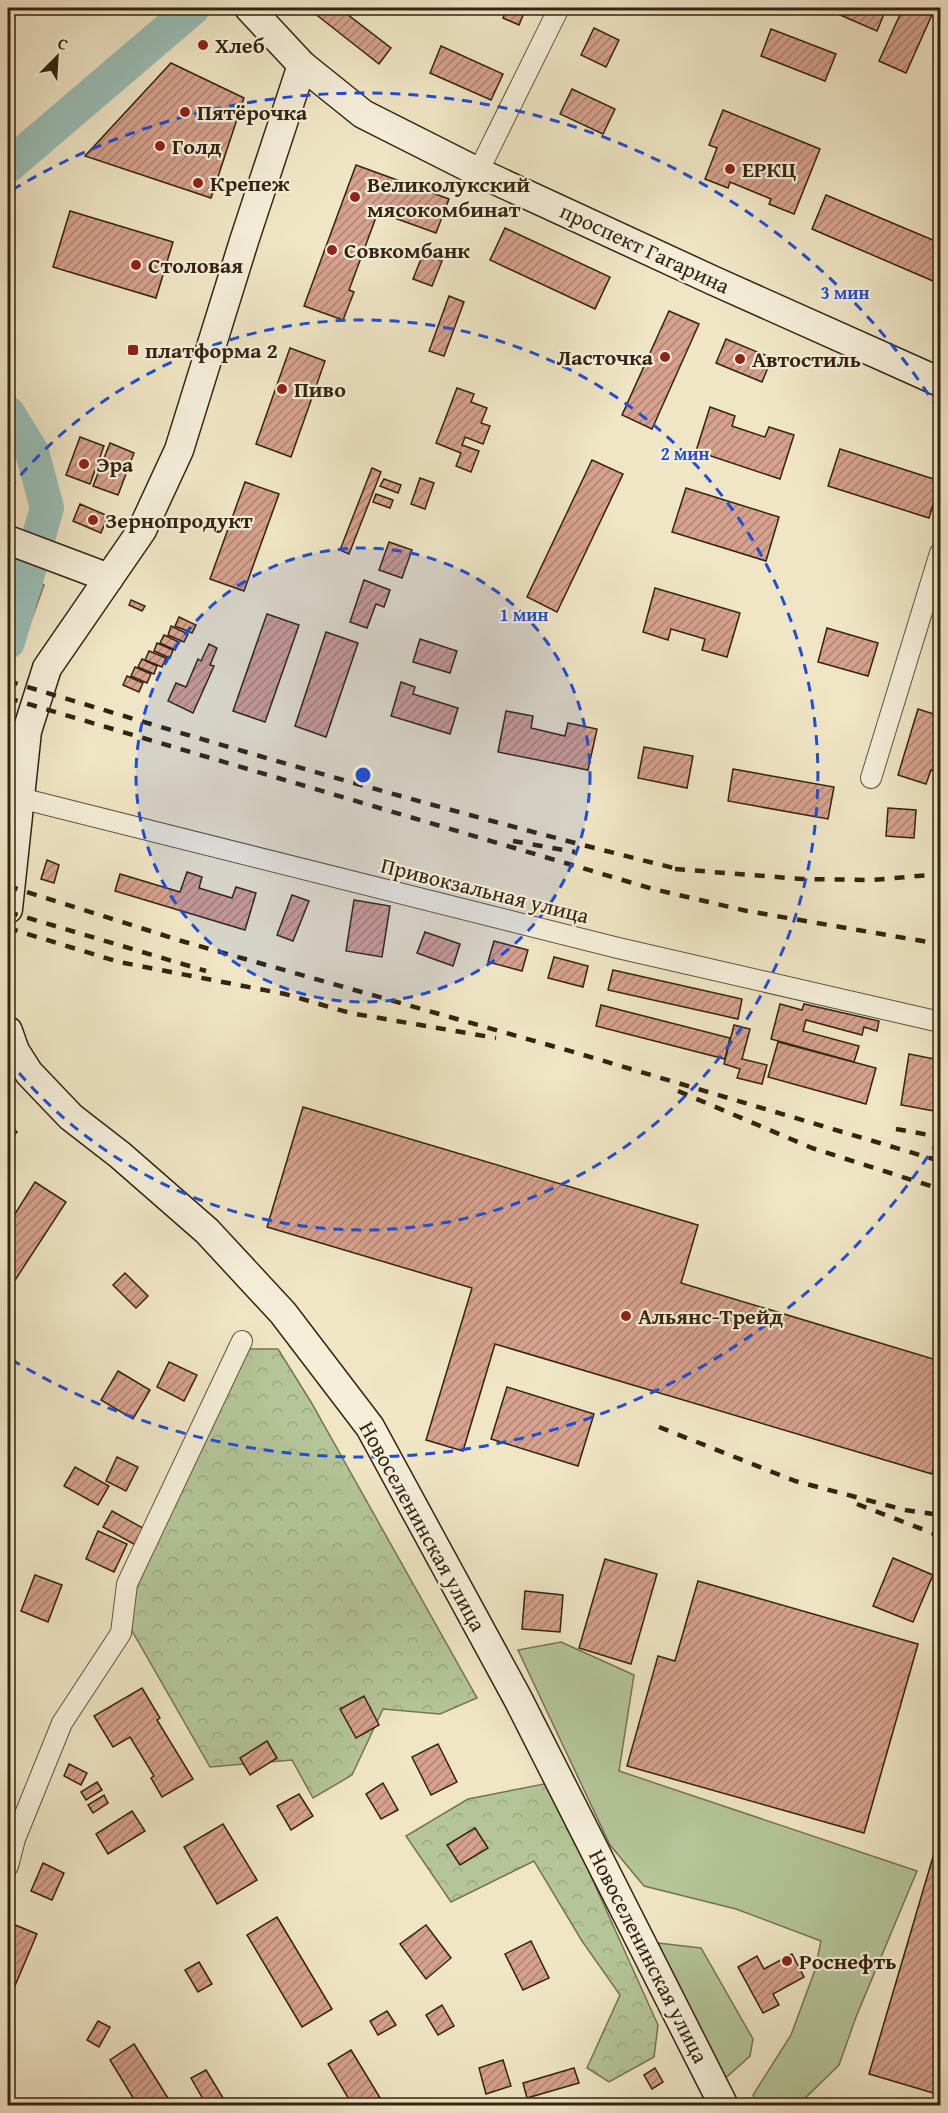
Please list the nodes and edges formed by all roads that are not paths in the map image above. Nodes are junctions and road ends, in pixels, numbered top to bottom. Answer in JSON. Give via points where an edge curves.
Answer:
{"nodes":[{"id":1,"x":249,"y":8,"type":"edge"},
{"id":2,"x":559,"y":8,"type":"edge"},
{"id":3,"x":302,"y":65,"type":"junction"},
{"id":4,"x":478,"y":172,"type":"junction"},
{"id":5,"x":939,"y":375,"type":"edge"},
{"id":6,"x":15,"y":543,"type":"edge"},
{"id":7,"x":940,"y":553,"type":"edge"},
{"id":8,"x":109,"y":578,"type":"junction"},
{"id":9,"x":871,"y":778,"type":"dead end"},
{"id":10,"x":20,"y":798,"type":"junction"},
{"id":11,"x":8,"y":909,"type":"edge"},
{"id":12,"x":940,"y":1022,"type":"edge"},
{"id":13,"x":8,"y":1031,"type":"edge"},
{"id":14,"x":242,"y":1341,"type":"dead end"},
{"id":15,"x":8,"y":1866,"type":"edge"},
{"id":16,"x":724,"y":2106,"type":"edge"}],
"edges":[{"from":1,"to":3,"type":"main road","name":"проспект Гагарина"},
{"from":2,"to":4,"type":"street"},
{"from":3,"to":4,"type":"main road","name":"проспект Гагарина","via":[[363,114]]},
{"from":3,"to":8,"type":"main road","via":[[179,450],[142,530]]},
{"from":4,"to":5,"type":"main road","name":"проспект Гагарина","via":[[712,280]]},
{"from":6,"to":8,"type":"main road"},
{"from":7,"to":9,"type":"street"},
{"from":8,"to":10,"type":"main road","via":[[47,668],[27,731]]},
{"from":10,"to":11,"type":"main road"},
{"from":10,"to":12,"type":"street","name":"Привокзальная улица","via":[[606,945]]},
{"from":13,"to":16,"type":"main road","name":"Новоселенинская улица","via":[[29,1073],[71,1117],[207,1231],[283,1312],[370,1427],[519,1699]]},
{"from":14,"to":15,"type":"street","via":[[127,1584],[121,1633],[62,1723]]}]}
